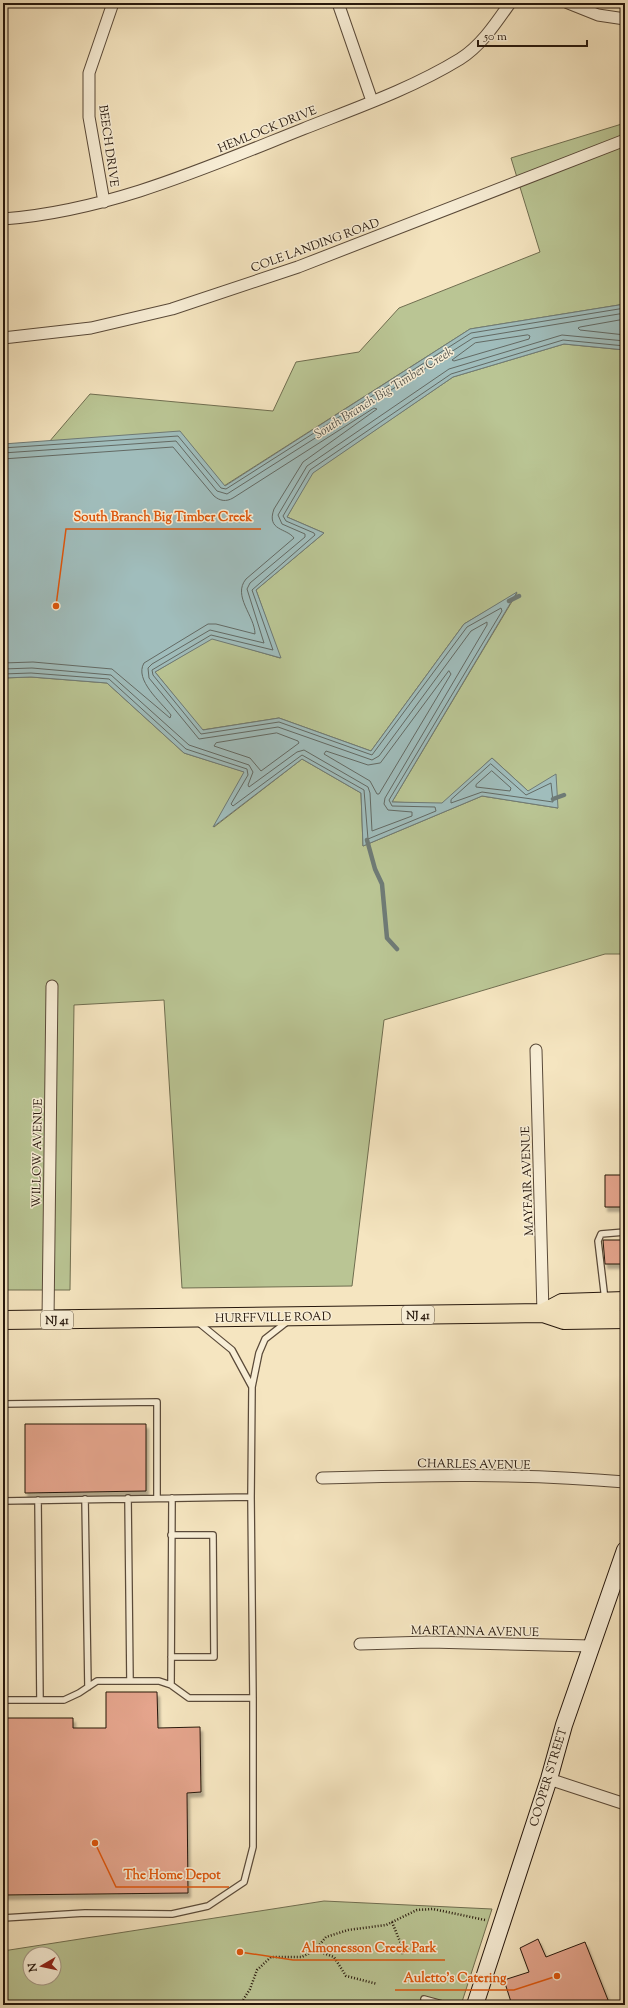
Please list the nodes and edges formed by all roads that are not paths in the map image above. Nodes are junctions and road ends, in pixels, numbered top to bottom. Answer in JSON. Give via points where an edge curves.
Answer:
{"nodes":[{"id":1,"x":113,"y":3,"type":"edge"},
{"id":2,"x":338,"y":3,"type":"edge"},
{"id":3,"x":510,"y":3,"type":"edge"},
{"id":4,"x":568,"y":3,"type":"edge"},
{"id":5,"x":625,"y":19,"type":"edge"},
{"id":6,"x":372,"y":101,"type":"junction"},
{"id":7,"x":625,"y":140,"type":"edge"},
{"id":8,"x":104,"y":202,"type":"junction"},
{"id":9,"x":3,"y":219,"type":"edge"},
{"id":10,"x":3,"y":338,"type":"edge"},
{"id":11,"x":52,"y":986,"type":"dead end"},
{"id":12,"x":536,"y":1050,"type":"dead end"},
{"id":13,"x":625,"y":1232,"type":"edge"},
{"id":14,"x":605,"y":1301,"type":"junction"},
{"id":15,"x":625,"y":1301,"type":"edge"},
{"id":16,"x":544,"y":1313,"type":"junction"},
{"id":17,"x":292,"y":1317,"type":"junction"},
{"id":18,"x":194,"y":1319,"type":"junction"},
{"id":19,"x":3,"y":1320,"type":"edge"},
{"id":20,"x":48,"y":1320,"type":"junction"},
{"id":21,"x":625,"y":1320,"type":"edge"},
{"id":22,"x":252,"y":1387,"type":"junction"},
{"id":23,"x":3,"y":1404,"type":"edge"},
{"id":24,"x":322,"y":1478,"type":"dead end"},
{"id":25,"x":625,"y":1482,"type":"edge"},
{"id":26,"x":250,"y":1496,"type":"junction"},
{"id":27,"x":128,"y":1498,"type":"junction"},
{"id":28,"x":157,"y":1498,"type":"junction"},
{"id":29,"x":172,"y":1498,"type":"junction"},
{"id":30,"x":86,"y":1499,"type":"junction"},
{"id":31,"x":38,"y":1500,"type":"junction"},
{"id":32,"x":3,"y":1501,"type":"edge"},
{"id":33,"x":171,"y":1535,"type":"junction"},
{"id":34,"x":625,"y":1550,"type":"edge"},
{"id":35,"x":360,"y":1644,"type":"dead end"},
{"id":36,"x":591,"y":1646,"type":"junction"},
{"id":37,"x":171,"y":1657,"type":"junction"},
{"id":38,"x":130,"y":1681,"type":"junction"},
{"id":39,"x":171,"y":1686,"type":"junction"},
{"id":40,"x":88,"y":1687,"type":"junction"},
{"id":41,"x":253,"y":1698,"type":"junction"},
{"id":42,"x":3,"y":1700,"type":"edge"},
{"id":43,"x":40,"y":1700,"type":"junction"},
{"id":44,"x":550,"y":1779,"type":"junction"},
{"id":45,"x":625,"y":1804,"type":"edge"},
{"id":46,"x":3,"y":1918,"type":"edge"},
{"id":47,"x":424,"y":1999,"type":"dead end"},
{"id":48,"x":446,"y":2005,"type":"edge"},
{"id":49,"x":475,"y":2005,"type":"edge"}],
"edges":[{"from":1,"to":8,"type":"street","name":"BEECH DRIVE","via":[[89,73],[89,118]]},
{"from":2,"to":6,"type":"street"},
{"from":3,"to":6,"type":"street","name":"HEMLOCK DRIVE","via":[[487,35],[461,58],[404,88]]},
{"from":4,"to":5,"type":"street","via":[[598,15]]},
{"from":6,"to":8,"type":"street","name":"HEMLOCK DRIVE","via":[[172,182]]},
{"from":7,"to":10,"type":"street","name":"COLE LANDING ROAD","via":[[298,267],[172,309],[91,328]]},
{"from":8,"to":9,"type":"street","name":"HEMLOCK DRIVE","via":[[39,215]]},
{"from":11,"to":20,"type":"street","name":"WILLOW AVENUE"},
{"from":12,"to":16,"type":"street","name":"MAYFAIR AVENUE"},
{"from":13,"to":14,"type":"lane","via":[[601,1234],[598,1241]]},
{"from":14,"to":15,"type":"main road","name":"HURFFVILLE ROAD","number":"NJ 41"},
{"from":14,"to":16,"type":"main road","name":"HURFFVILLE ROAD","number":"NJ 41","via":[[562,1303]]},
{"from":16,"to":17,"type":"main road","name":"HURFFVILLE ROAD","number":"NJ 41"},
{"from":16,"to":21,"type":"main road","name":"HURFFVILLE ROAD","number":"NJ 41","via":[[564,1320]]},
{"from":17,"to":18,"type":"main road","name":"HURFFVILLE ROAD","number":"NJ 41"},
{"from":17,"to":22,"type":"lane","via":[[265,1339],[259,1353]]},
{"from":18,"to":20,"type":"main road","name":"HURFFVILLE ROAD","number":"NJ 41"},
{"from":18,"to":22,"type":"lane","via":[[232,1350]]},
{"from":19,"to":20,"type":"main road","name":"HURFFVILLE ROAD","number":"NJ 41"},
{"from":22,"to":26,"type":"lane"},
{"from":23,"to":28,"type":"lane","via":[[157,1402]]},
{"from":24,"to":25,"type":"street","name":"CHARLES AVENUE","via":[[412,1476]]},
{"from":26,"to":29,"type":"lane"},
{"from":26,"to":41,"type":"lane"},
{"from":27,"to":28,"type":"lane"},
{"from":27,"to":30,"type":"lane"},
{"from":27,"to":38,"type":"lane"},
{"from":28,"to":29,"type":"lane"},
{"from":29,"to":33,"type":"lane"},
{"from":30,"to":31,"type":"lane"},
{"from":30,"to":40,"type":"lane"},
{"from":31,"to":32,"type":"lane"},
{"from":31,"to":43,"type":"lane"},
{"from":33,"to":37,"type":"lane"},
{"from":33,"to":37,"type":"lane","via":[[213,1535],[214,1656]]},
{"from":34,"to":36,"type":"main road","name":"COOPER STREET"},
{"from":35,"to":36,"type":"street","name":"MARTANNA AVENUE","via":[[429,1642]]},
{"from":36,"to":44,"type":"main road","name":"COOPER STREET","via":[[564,1725]]},
{"from":37,"to":39,"type":"lane"},
{"from":38,"to":39,"type":"lane","via":[[159,1681]]},
{"from":38,"to":40,"type":"lane","via":[[97,1681]]},
{"from":39,"to":41,"type":"lane","via":[[189,1698]]},
{"from":40,"to":43,"type":"lane","via":[[64,1700]]},
{"from":41,"to":46,"type":"lane","via":[[253,1847],[244,1882],[208,1906],[172,1914],[85,1913]]},
{"from":42,"to":43,"type":"lane"},
{"from":44,"to":45,"type":"street"},
{"from":44,"to":49,"type":"main road","name":"COOPER STREET"},
{"from":47,"to":48,"type":"lane"}]}
